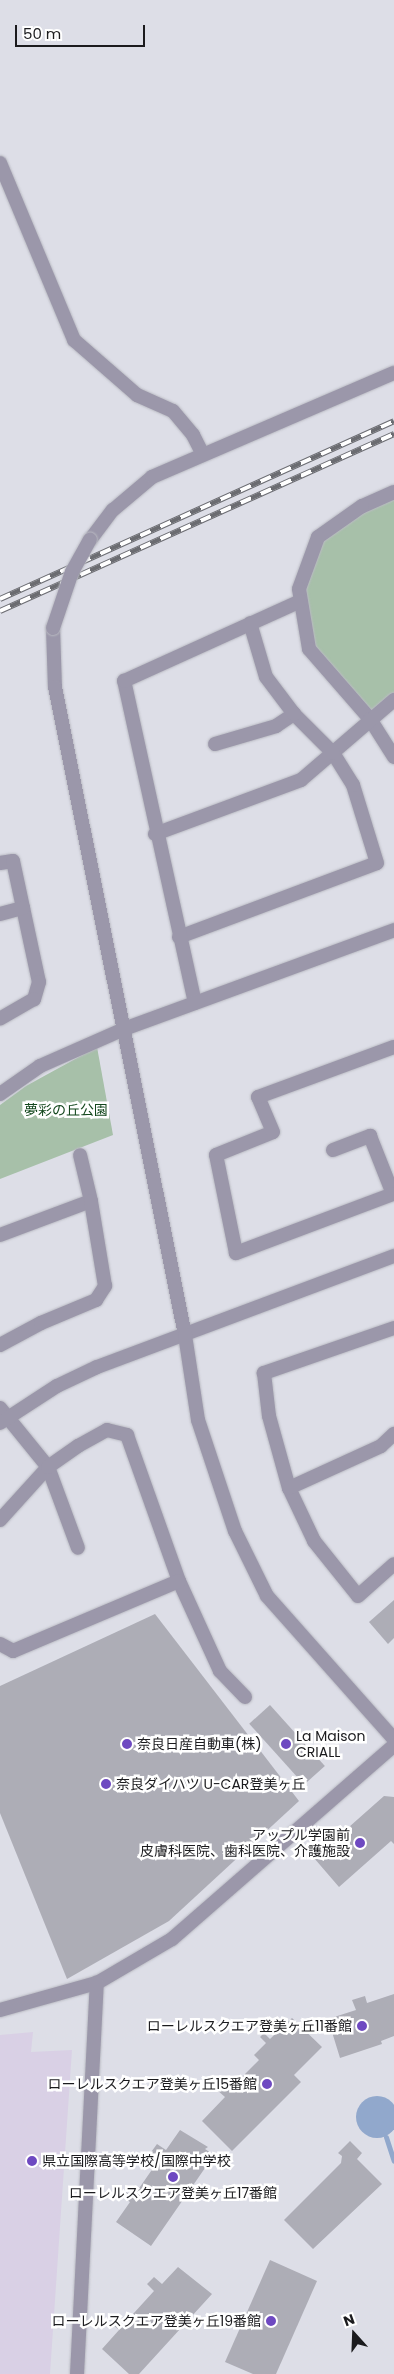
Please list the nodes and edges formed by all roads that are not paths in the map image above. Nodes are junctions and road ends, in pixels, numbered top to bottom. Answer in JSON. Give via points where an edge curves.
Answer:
{"nodes":[{"id":1,"x":0,"y":163,"type":"edge"},
{"id":2,"x":394,"y":373,"type":"edge"},
{"id":3,"x":203,"y":455,"type":"junction"},
{"id":4,"x":394,"y":492,"type":"edge"},
{"id":5,"x":300,"y":601,"type":"junction"},
{"id":6,"x":250,"y":623,"type":"junction"},
{"id":7,"x":394,"y":700,"type":"edge"},
{"id":8,"x":294,"y":714,"type":"junction"},
{"id":9,"x":370,"y":719,"type":"junction"},
{"id":10,"x":215,"y":744,"type":"dead end"},
{"id":11,"x":333,"y":753,"type":"junction"},
{"id":12,"x":394,"y":757,"type":"edge"},
{"id":13,"x":155,"y":834,"type":"junction"},
{"id":14,"x":0,"y":862,"type":"edge"},
{"id":15,"x":23,"y":908,"type":"junction"},
{"id":16,"x":0,"y":914,"type":"edge"},
{"id":17,"x":394,"y":930,"type":"edge"},
{"id":18,"x":179,"y":937,"type":"junction"},
{"id":19,"x":195,"y":1003,"type":"junction"},
{"id":20,"x":0,"y":1019,"type":"edge"},
{"id":21,"x":124,"y":1029,"type":"junction"},
{"id":22,"x":394,"y":1047,"type":"edge"},
{"id":23,"x":0,"y":1094,"type":"edge"},
{"id":24,"x":333,"y":1150,"type":"dead end"},
{"id":25,"x":80,"y":1155,"type":"dead end"},
{"id":26,"x":394,"y":1195,"type":"edge"},
{"id":27,"x":91,"y":1201,"type":"junction"},
{"id":28,"x":0,"y":1235,"type":"edge"},
{"id":29,"x":394,"y":1256,"type":"edge"},
{"id":30,"x":394,"y":1328,"type":"edge"},
{"id":31,"x":185,"y":1335,"type":"junction"},
{"id":32,"x":0,"y":1346,"type":"edge"},
{"id":33,"x":2,"y":1416,"type":"edge"},
{"id":34,"x":394,"y":1434,"type":"edge"},
{"id":35,"x":48,"y":1467,"type":"junction"},
{"id":36,"x":289,"y":1488,"type":"junction"},
{"id":37,"x":0,"y":1520,"type":"edge"},
{"id":38,"x":78,"y":1548,"type":"dead end"},
{"id":39,"x":394,"y":1564,"type":"edge"},
{"id":40,"x":179,"y":1581,"type":"junction"},
{"id":41,"x":0,"y":1644,"type":"edge"},
{"id":42,"x":245,"y":1697,"type":"dead end"},
{"id":43,"x":394,"y":1740,"type":"edge"},
{"id":44,"x":394,"y":1745,"type":"edge"},
{"id":45,"x":97,"y":1983,"type":"junction"},
{"id":46,"x":0,"y":2010,"type":"edge"},
{"id":47,"x":77,"y":2374,"type":"edge"}],
"edges":[{"from":1,"to":3,"type":"street","via":[[74,340],[137,394],[173,411],[193,435]]},
{"from":2,"to":3,"type":"street"},
{"from":3,"to":21,"type":"street","bridge":true,"via":[[152,477],[113,510],[90,540],[72,572],[53,628],[56,687]]},
{"from":4,"to":5,"type":"street","via":[[362,506],[318,537],[299,589]]},
{"from":5,"to":6,"type":"street"},
{"from":5,"to":9,"type":"street","via":[[309,649]]},
{"from":6,"to":8,"type":"street","via":[[266,677]]},
{"from":6,"to":13,"type":"street","via":[[124,681]]},
{"from":7,"to":9,"type":"street"},
{"from":8,"to":10,"type":"street","via":[[276,726]]},
{"from":8,"to":11,"type":"street"},
{"from":9,"to":11,"type":"street"},
{"from":9,"to":12,"type":"street"},
{"from":11,"to":13,"type":"street","via":[[301,780]]},
{"from":11,"to":18,"type":"street","via":[[353,785],[377,863]]},
{"from":13,"to":18,"type":"street"},
{"from":14,"to":15,"type":"street","via":[[13,861]]},
{"from":15,"to":16,"type":"street"},
{"from":15,"to":20,"type":"street","via":[[39,982],[34,999]]},
{"from":17,"to":19,"type":"street"},
{"from":18,"to":19,"type":"street"},
{"from":19,"to":21,"type":"street"},
{"from":21,"to":23,"type":"street","via":[[40,1066]]},
{"from":21,"to":31,"type":"street"},
{"from":22,"to":26,"type":"street","via":[[258,1097],[274,1132],[216,1155],[236,1252]]},
{"from":24,"to":26,"type":"street","via":[[370,1136]]},
{"from":25,"to":27,"type":"street"},
{"from":27,"to":28,"type":"street"},
{"from":27,"to":32,"type":"street","via":[[105,1286],[96,1300],[40,1323]]},
{"from":29,"to":31,"type":"street"},
{"from":30,"to":36,"type":"street","via":[[264,1373],[269,1416]]},
{"from":31,"to":33,"type":"street","via":[[97,1368]]},
{"from":31,"to":43,"type":"street","via":[[198,1420],[215,1475],[235,1531],[267,1596]]},
{"from":33,"to":35,"type":"street"},
{"from":34,"to":36,"type":"street","via":[[381,1446]]},
{"from":35,"to":37,"type":"street"},
{"from":35,"to":38,"type":"street"},
{"from":35,"to":40,"type":"street","via":[[107,1430],[127,1435]]},
{"from":36,"to":39,"type":"street","via":[[314,1541],[358,1596]]},
{"from":40,"to":41,"type":"street","via":[[13,1651]]},
{"from":40,"to":42,"type":"street","via":[[220,1671]]},
{"from":44,"to":45,"type":"street","via":[[172,1939]]},
{"from":45,"to":46,"type":"street"},
{"from":45,"to":47,"type":"street"}]}
